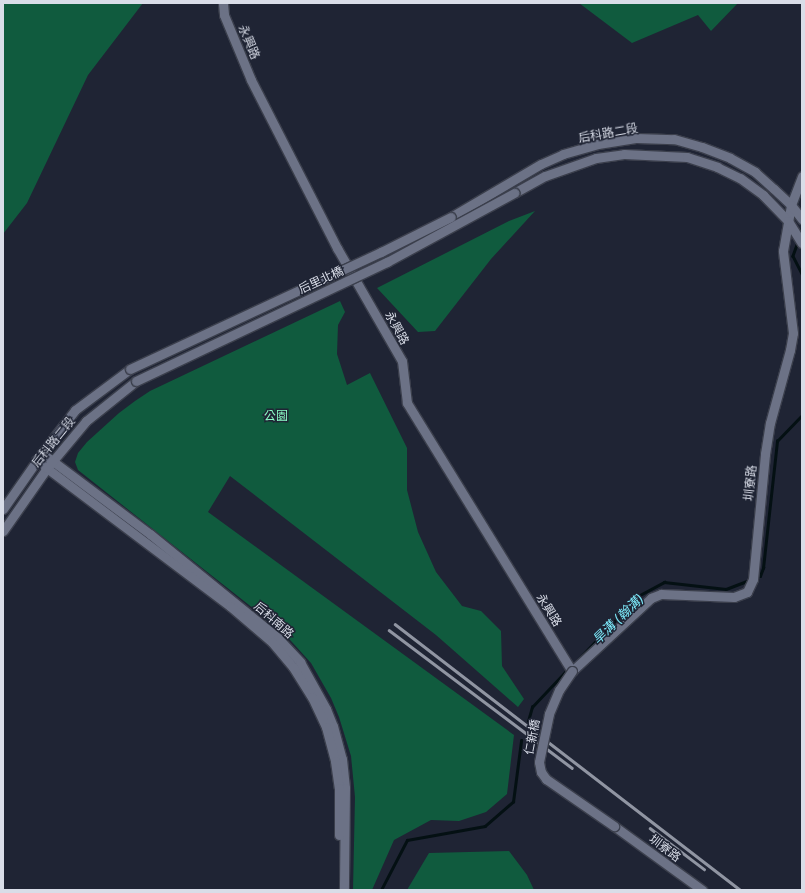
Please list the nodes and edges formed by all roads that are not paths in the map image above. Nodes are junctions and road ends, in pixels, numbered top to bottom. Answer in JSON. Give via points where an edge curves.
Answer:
{"nodes":[{"id":1,"x":223,"y":3,"type":"edge"},
{"id":2,"x":802,"y":176,"type":"edge"},
{"id":3,"x":514,"y":193,"type":"joint"},
{"id":4,"x":791,"y":205,"type":"junction"},
{"id":5,"x":451,"y":217,"type":"joint"},
{"id":6,"x":802,"y":219,"type":"edge"},
{"id":7,"x":788,"y":221,"type":"junction"},
{"id":8,"x":802,"y":243,"type":"edge"},
{"id":9,"x":130,"y":369,"type":"joint"},
{"id":10,"x":136,"y":381,"type":"joint"},
{"id":11,"x":39,"y":456,"type":"junction"},
{"id":12,"x":50,"y":464,"type":"junction"},
{"id":13,"x":3,"y":509,"type":"edge"},
{"id":14,"x":3,"y":531,"type":"edge"},
{"id":15,"x":148,"y":538,"type":"junction"},
{"id":16,"x":572,"y":671,"type":"junction"},
{"id":17,"x":614,"y":826,"type":"joint"},
{"id":18,"x":338,"y":890,"type":"edge"},
{"id":19,"x":344,"y":890,"type":"edge"},
{"id":20,"x":702,"y":890,"type":"edge"}],
"edges":[{"from":1,"to":16,"type":"street","name":"永興路","via":[[224,15],[251,80],[337,248],[402,361],[407,403]]},
{"from":2,"to":4,"type":"street","name":"圳寮路"},
{"from":3,"to":7,"type":"street","name":"后科路二段","via":[[546,176],[596,158],[624,154],[686,157],[740,178],[763,195]]},
{"from":3,"to":10,"type":"street","name":"后里北橋","bridge":true,"via":[[387,262]]},
{"from":4,"to":5,"type":"street","name":"后科路二段","via":[[755,172],[730,158],[674,139],[636,138],[598,144],[563,154],[541,164]]},
{"from":4,"to":6,"type":"street","name":"后科路二段"},
{"from":4,"to":7,"type":"street","name":"圳寮路"},
{"from":5,"to":9,"type":"street","name":"后里北橋","bridge":true},
{"from":7,"to":8,"type":"street","name":"后科路二段"},
{"from":7,"to":16,"type":"street","name":"圳寮路","via":[[783,251],[792,333],[765,454],[754,579],[747,592],[734,597],[661,594],[651,598]]},
{"from":9,"to":11,"type":"street","name":"后科路二段","via":[[76,410]]},
{"from":10,"to":12,"type":"street","name":"后科路二段","via":[[86,421]]},
{"from":11,"to":12,"type":"street","name":"后科南路"},
{"from":11,"to":13,"type":"street","name":"后科路二段"},
{"from":12,"to":14,"type":"street","name":"后科路二段"},
{"from":12,"to":15,"type":"street","name":"后科南路"},
{"from":15,"to":18,"type":"street","name":"后科南路","via":[[272,642],[293,667],[312,697],[326,727],[338,781]]},
{"from":15,"to":19,"type":"street","name":"后科南路","via":[[278,638],[300,662],[310,678],[333,726],[342,759],[345,788]]},
{"from":16,"to":17,"type":"street","name":"仁新橋","bridge":true,"via":[[559,690],[549,714],[539,762],[541,772],[546,779]]},
{"from":17,"to":20,"type":"street","name":"圳寮路"}]}
